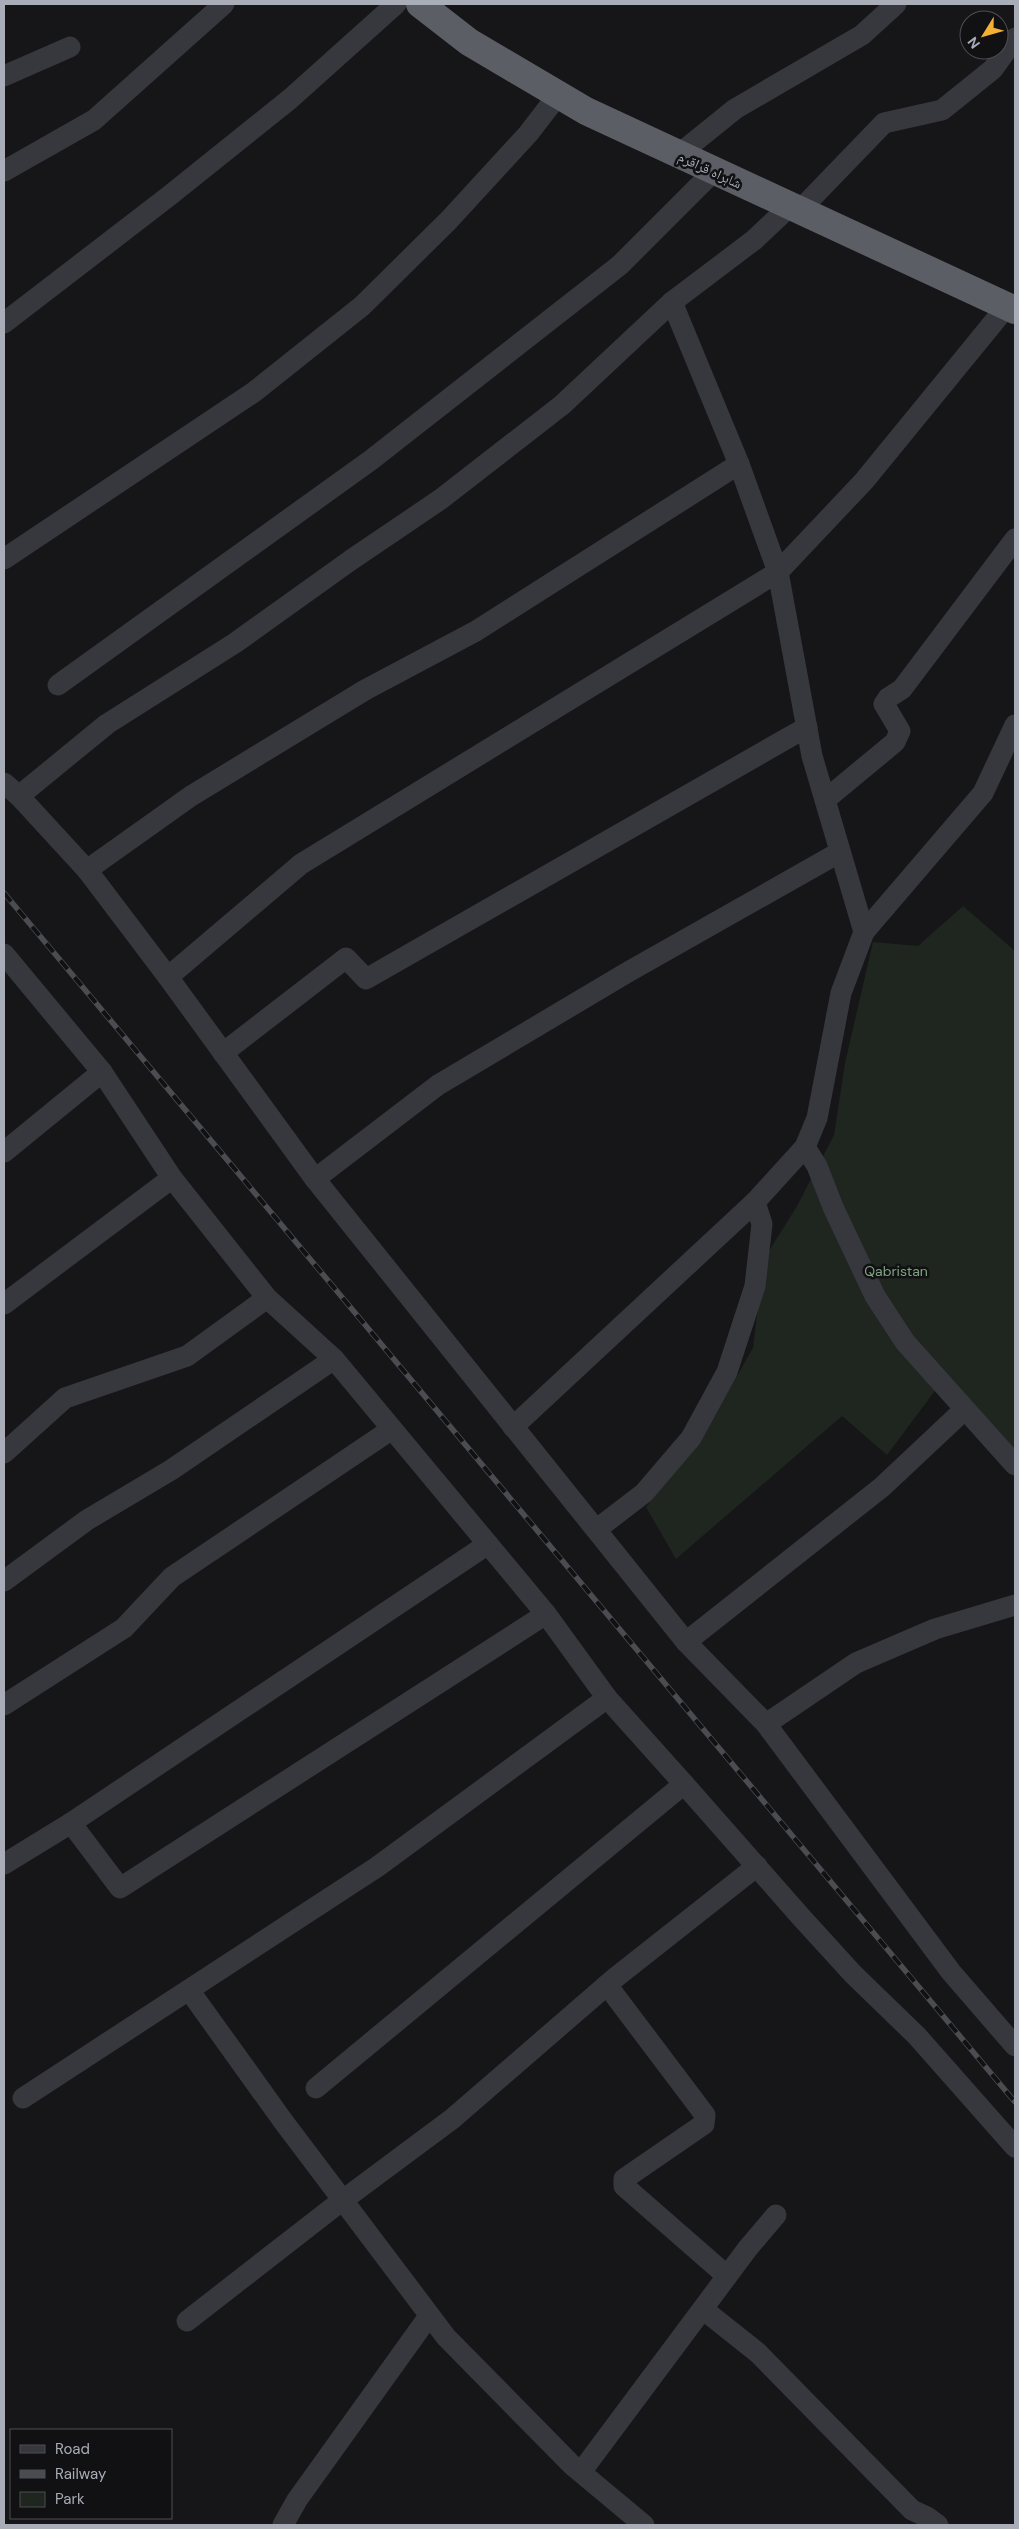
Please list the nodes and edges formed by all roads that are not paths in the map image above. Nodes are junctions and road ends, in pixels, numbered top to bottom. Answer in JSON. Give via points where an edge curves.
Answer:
{"nodes":[{"id":1,"x":224,"y":4,"type":"edge"},
{"id":2,"x":396,"y":4,"type":"edge"},
{"id":3,"x":420,"y":4,"type":"edge"},
{"id":4,"x":896,"y":4,"type":"edge"},
{"id":5,"x":1015,"y":38,"type":"edge"},
{"id":6,"x":70,"y":48,"type":"dead end"},
{"id":7,"x":4,"y":76,"type":"edge"},
{"id":8,"x":558,"y":95,"type":"junction"},
{"id":9,"x":678,"y":155,"type":"junction"},
{"id":10,"x":4,"y":172,"type":"edge"},
{"id":11,"x":714,"y":172,"type":"junction"},
{"id":12,"x":795,"y":208,"type":"junction"},
{"id":13,"x":672,"y":302,"type":"junction"},
{"id":14,"x":1011,"y":308,"type":"edge"},
{"id":15,"x":4,"y":323,"type":"edge"},
{"id":16,"x":738,"y":464,"type":"junction"},
{"id":17,"x":1015,"y":540,"type":"edge"},
{"id":18,"x":4,"y":559,"type":"edge"},
{"id":19,"x":778,"y":572,"type":"junction"},
{"id":20,"x":58,"y":685,"type":"dead end"},
{"id":21,"x":1015,"y":725,"type":"edge"},
{"id":22,"x":806,"y":727,"type":"junction"},
{"id":23,"x":11,"y":790,"type":"edge"},
{"id":24,"x":825,"y":800,"type":"junction"},
{"id":25,"x":840,"y":852,"type":"junction"},
{"id":26,"x":87,"y":870,"type":"junction"},
{"id":27,"x":864,"y":932,"type":"junction"},
{"id":28,"x":4,"y":954,"type":"edge"},
{"id":29,"x":168,"y":977,"type":"junction"},
{"id":30,"x":223,"y":1053,"type":"junction"},
{"id":31,"x":102,"y":1072,"type":"junction"},
{"id":32,"x":805,"y":1147,"type":"junction"},
{"id":33,"x":4,"y":1152,"type":"edge"},
{"id":34,"x":172,"y":1178,"type":"junction"},
{"id":35,"x":315,"y":1179,"type":"junction"},
{"id":36,"x":755,"y":1202,"type":"junction"},
{"id":37,"x":266,"y":1298,"type":"junction"},
{"id":38,"x":4,"y":1304,"type":"edge"},
{"id":39,"x":334,"y":1359,"type":"junction"},
{"id":40,"x":964,"y":1410,"type":"junction"},
{"id":41,"x":513,"y":1426,"type":"junction"},
{"id":42,"x":392,"y":1429,"type":"junction"},
{"id":43,"x":4,"y":1453,"type":"edge"},
{"id":44,"x":1015,"y":1465,"type":"edge"},
{"id":45,"x":597,"y":1528,"type":"junction"},
{"id":46,"x":488,"y":1544,"type":"junction"},
{"id":47,"x":4,"y":1581,"type":"edge"},
{"id":48,"x":1015,"y":1605,"type":"edge"},
{"id":49,"x":546,"y":1614,"type":"junction"},
{"id":50,"x":686,"y":1642,"type":"junction"},
{"id":51,"x":607,"y":1698,"type":"junction"},
{"id":52,"x":4,"y":1705,"type":"edge"},
{"id":53,"x":766,"y":1724,"type":"junction"},
{"id":54,"x":684,"y":1784,"type":"junction"},
{"id":55,"x":71,"y":1823,"type":"junction"},
{"id":56,"x":4,"y":1864,"type":"edge"},
{"id":57,"x":757,"y":1866,"type":"junction"},
{"id":58,"x":607,"y":1985,"type":"junction"},
{"id":59,"x":189,"y":1990,"type":"junction"},
{"id":60,"x":1015,"y":2046,"type":"edge"},
{"id":61,"x":316,"y":2088,"type":"dead end"},
{"id":62,"x":23,"y":2098,"type":"dead end"},
{"id":63,"x":1015,"y":2147,"type":"edge"},
{"id":64,"x":343,"y":2201,"type":"junction"},
{"id":65,"x":776,"y":2215,"type":"dead end"},
{"id":66,"x":727,"y":2276,"type":"junction"},
{"id":67,"x":704,"y":2310,"type":"junction"},
{"id":68,"x":429,"y":2316,"type":"junction"},
{"id":69,"x":188,"y":2321,"type":"dead end"},
{"id":70,"x":581,"y":2472,"type":"junction"},
{"id":71,"x":283,"y":2525,"type":"edge"},
{"id":72,"x":644,"y":2525,"type":"edge"},
{"id":73,"x":938,"y":2525,"type":"edge"}],
"edges":[{"from":1,"to":10,"type":"street","via":[[94,120]]},
{"from":2,"to":15,"type":"street","via":[[283,105]]},
{"from":3,"to":8,"type":"highway","name":"شاہراہ قراقرم","via":[[469,42]]},
{"from":4,"to":9,"type":"street","via":[[862,35],[735,109]]},
{"from":5,"to":12,"type":"street","via":[[993,70],[942,110],[884,123]]},
{"from":6,"to":7,"type":"street"},
{"from":8,"to":9,"type":"highway","name":"شاہراہ قراقرم"},
{"from":8,"to":18,"type":"street","via":[[489,177],[362,306],[254,392]]},
{"from":9,"to":11,"type":"highway","name":"شاہراہ قراقرم"},
{"from":11,"to":12,"type":"highway","name":"شاہراہ قراقرم"},
{"from":11,"to":20,"type":"street","via":[[620,265],[371,460]]},
{"from":12,"to":13,"type":"street"},
{"from":12,"to":14,"type":"highway","name":"شاہراہ قراقرم"},
{"from":13,"to":16,"type":"street"},
{"from":13,"to":23,"type":"street","via":[[562,405],[441,499],[235,643],[107,724]]},
{"from":14,"to":19,"type":"street","via":[[864,481]]},
{"from":16,"to":19,"type":"street"},
{"from":16,"to":26,"type":"street","via":[[476,631],[365,690],[191,796]]},
{"from":17,"to":24,"type":"street","via":[[902,689],[884,704],[900,731],[894,742]]},
{"from":19,"to":22,"type":"street"},
{"from":19,"to":29,"type":"street","via":[[301,864]]},
{"from":21,"to":27,"type":"street","via":[[983,793]]},
{"from":22,"to":24,"type":"street"},
{"from":22,"to":30,"type":"street","via":[[366,979],[346,958]]},
{"from":23,"to":26,"type":"street"},
{"from":24,"to":25,"type":"street"},
{"from":25,"to":27,"type":"street"},
{"from":25,"to":35,"type":"street","via":[[438,1085]]},
{"from":26,"to":29,"type":"street"},
{"from":27,"to":32,"type":"street","via":[[842,993],[817,1118]]},
{"from":28,"to":31,"type":"street"},
{"from":29,"to":30,"type":"street"},
{"from":30,"to":35,"type":"street"},
{"from":31,"to":33,"type":"street"},
{"from":31,"to":34,"type":"street"},
{"from":32,"to":36,"type":"street"},
{"from":32,"to":40,"type":"street","via":[[817,1166],[875,1296],[905,1342]]},
{"from":34,"to":37,"type":"street"},
{"from":34,"to":38,"type":"street"},
{"from":35,"to":41,"type":"street"},
{"from":36,"to":41,"type":"street"},
{"from":36,"to":45,"type":"street","via":[[762,1224],[755,1286],[727,1372],[691,1438],[644,1493]]},
{"from":37,"to":39,"type":"street"},
{"from":37,"to":43,"type":"street","via":[[187,1356],[64,1398]]},
{"from":39,"to":42,"type":"street"},
{"from":39,"to":47,"type":"street","via":[[171,1470],[87,1520]]},
{"from":40,"to":44,"type":"street"},
{"from":40,"to":50,"type":"street","via":[[882,1487]]},
{"from":41,"to":45,"type":"street"},
{"from":42,"to":46,"type":"street"},
{"from":42,"to":52,"type":"street","via":[[172,1577],[124,1628]]},
{"from":45,"to":50,"type":"street"},
{"from":46,"to":49,"type":"street"},
{"from":46,"to":55,"type":"street"},
{"from":48,"to":53,"type":"street","via":[[934,1629],[856,1663]]},
{"from":49,"to":51,"type":"street"},
{"from":49,"to":55,"type":"street","via":[[120,1888]]},
{"from":50,"to":53,"type":"street"},
{"from":51,"to":54,"type":"street"},
{"from":51,"to":59,"type":"street","via":[[376,1867]]},
{"from":53,"to":60,"type":"street","via":[[951,1972]]},
{"from":54,"to":57,"type":"street"},
{"from":54,"to":61,"type":"street"},
{"from":55,"to":56,"type":"street"},
{"from":57,"to":58,"type":"street"},
{"from":57,"to":63,"type":"street","via":[[853,1974],[917,2036]]},
{"from":58,"to":64,"type":"street","via":[[452,2119]]},
{"from":58,"to":66,"type":"street","via":[[705,2115],[704,2124],[624,2179],[624,2186]]},
{"from":59,"to":62,"type":"street"},
{"from":59,"to":64,"type":"street"},
{"from":64,"to":68,"type":"street"},
{"from":64,"to":69,"type":"street"},
{"from":65,"to":66,"type":"street"},
{"from":66,"to":67,"type":"street"},
{"from":67,"to":70,"type":"street"},
{"from":67,"to":73,"type":"street","via":[[758,2353],[912,2510]]},
{"from":68,"to":70,"type":"street","via":[[502,2395]]},
{"from":68,"to":71,"type":"street","via":[[297,2500]]},
{"from":70,"to":72,"type":"street"}]}
